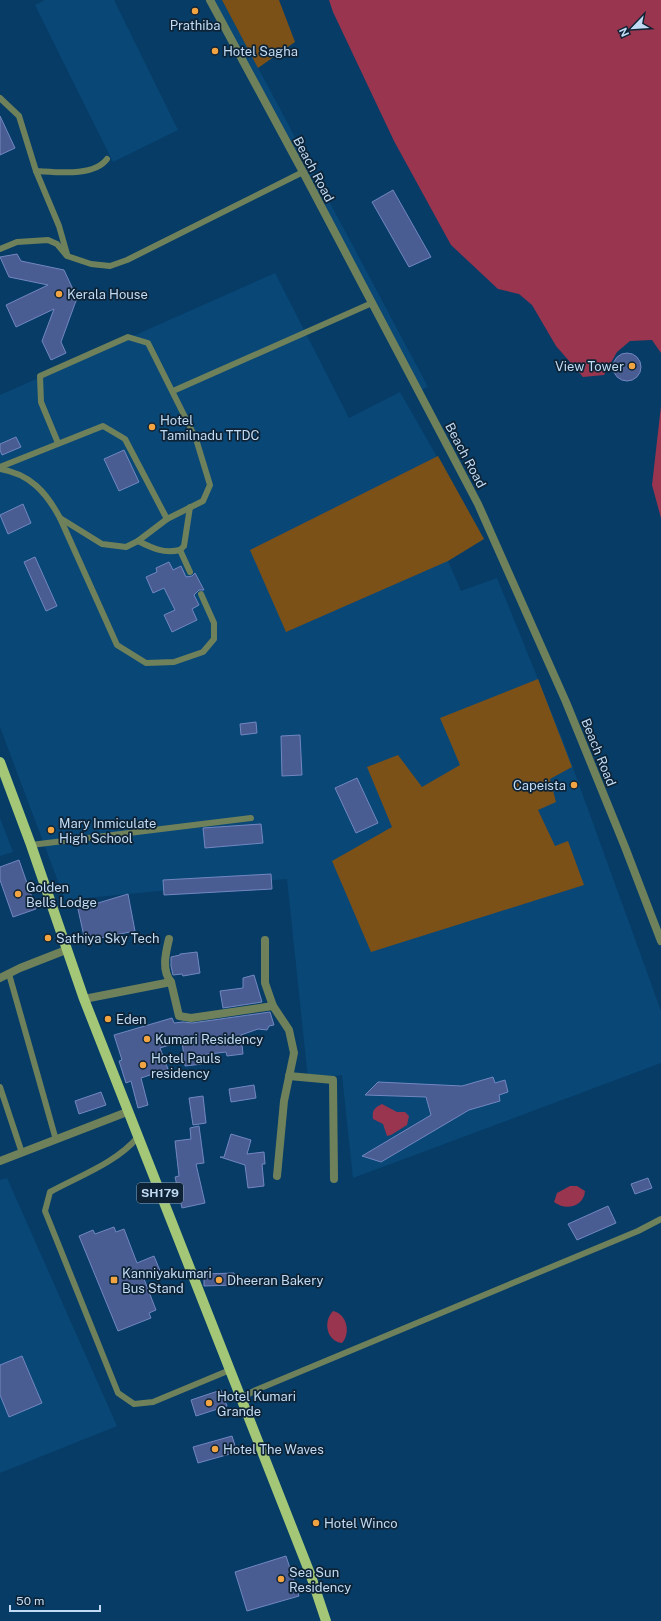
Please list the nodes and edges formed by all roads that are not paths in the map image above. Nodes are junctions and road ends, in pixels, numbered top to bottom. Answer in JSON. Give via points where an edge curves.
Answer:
{"nodes":[{"id":1,"x":210,"y":0,"type":"edge"},
{"id":2,"x":0,"y":98,"type":"edge"},
{"id":3,"x":107,"y":159,"type":"dead end"},
{"id":4,"x":36,"y":172,"type":"junction"},
{"id":5,"x":303,"y":172,"type":"junction"},
{"id":6,"x":0,"y":249,"type":"edge"},
{"id":7,"x":67,"y":256,"type":"junction"},
{"id":8,"x":372,"y":303,"type":"junction"},
{"id":9,"x":173,"y":391,"type":"junction"},
{"id":10,"x":58,"y":443,"type":"junction"},
{"id":11,"x":0,"y":468,"type":"edge"},
{"id":12,"x":190,"y":507,"type":"junction"},
{"id":13,"x":60,"y":518,"type":"junction"},
{"id":14,"x":167,"y":519,"type":"junction"},
{"id":15,"x":138,"y":541,"type":"junction"},
{"id":16,"x":180,"y":550,"type":"junction"},
{"id":17,"x":190,"y":572,"type":"dead end"},
{"id":18,"x":201,"y":594,"type":"dead end"},
{"id":19,"x":0,"y":762,"type":"edge"},
{"id":20,"x":251,"y":818,"type":"dead end"},
{"id":21,"x":31,"y":844,"type":"junction"},
{"id":22,"x":169,"y":939,"type":"dead end"},
{"id":23,"x":265,"y":940,"type":"dead end"},
{"id":24,"x":661,"y":941,"type":"edge"},
{"id":25,"x":66,"y":950,"type":"junction"},
{"id":26,"x":9,"y":974,"type":"junction"},
{"id":27,"x":0,"y":978,"type":"edge"},
{"id":28,"x":171,"y":982,"type":"junction"},
{"id":29,"x":84,"y":999,"type":"junction"},
{"id":30,"x":274,"y":1006,"type":"junction"},
{"id":31,"x":290,"y":1076,"type":"junction"},
{"id":32,"x":0,"y":1087,"type":"edge"},
{"id":33,"x":127,"y":1112,"type":"junction"},
{"id":34,"x":138,"y":1137,"type":"junction"},
{"id":35,"x":56,"y":1140,"type":"junction"},
{"id":36,"x":22,"y":1153,"type":"junction"},
{"id":37,"x":0,"y":1161,"type":"edge"},
{"id":38,"x":277,"y":1176,"type":"dead end"},
{"id":39,"x":334,"y":1179,"type":"dead end"},
{"id":40,"x":661,"y":1219,"type":"edge"},
{"id":41,"x":230,"y":1370,"type":"junction"},
{"id":42,"x":241,"y":1398,"type":"junction"},
{"id":43,"x":326,"y":1621,"type":"edge"}],
"edges":[{"from":1,"to":5,"type":"street","name":"Beach Road"},
{"from":2,"to":4,"type":"lane","via":[[19,116]]},
{"from":3,"to":4,"type":"lane","via":[[102,165],[80,172]]},
{"from":4,"to":7,"type":"lane","via":[[59,226]]},
{"from":5,"to":7,"type":"lane","via":[[127,260],[110,266],[91,264]]},
{"from":5,"to":8,"type":"street","name":"Beach Road"},
{"from":6,"to":7,"type":"lane","via":[[17,242],[48,240],[57,244]]},
{"from":8,"to":9,"type":"lane"},
{"from":8,"to":24,"type":"street","name":"Beach Road","via":[[478,504],[566,702]]},
{"from":9,"to":10,"type":"lane","via":[[148,343],[128,337],[40,376],[41,402]]},
{"from":9,"to":12,"type":"lane","via":[[196,439],[210,485],[203,501]]},
{"from":10,"to":11,"type":"lane"},
{"from":10,"to":14,"type":"lane","via":[[103,426],[125,439]]},
{"from":11,"to":13,"type":"lane","via":[[26,478],[50,499]]},
{"from":12,"to":14,"type":"lane"},
{"from":12,"to":16,"type":"lane","via":[[184,546]]},
{"from":13,"to":15,"type":"lane","via":[[102,544],[126,547]]},
{"from":13,"to":18,"type":"lane","via":[[117,645],[146,663],[174,662],[203,652],[214,639],[214,623]]},
{"from":14,"to":15,"type":"lane"},
{"from":15,"to":16,"type":"lane","via":[[154,550]]},
{"from":16,"to":17,"type":"lane"},
{"from":19,"to":21,"type":"main road","number":"SH179"},
{"from":20,"to":21,"type":"lane"},
{"from":21,"to":25,"type":"main road","number":"SH179"},
{"from":22,"to":28,"type":"street","via":[[164,957],[167,977]]},
{"from":23,"to":30,"type":"street","via":[[266,983]]},
{"from":25,"to":26,"type":"street"},
{"from":25,"to":29,"type":"main road","number":"SH179"},
{"from":26,"to":27,"type":"street"},
{"from":26,"to":35,"type":"lane"},
{"from":28,"to":29,"type":"street"},
{"from":28,"to":30,"type":"street","via":[[179,1016],[191,1018]]},
{"from":29,"to":33,"type":"main road","number":"SH179"},
{"from":30,"to":31,"type":"street","via":[[289,1030],[294,1053]]},
{"from":31,"to":38,"type":"street","via":[[284,1101]]},
{"from":31,"to":39,"type":"street","via":[[334,1080]]},
{"from":32,"to":36,"type":"lane"},
{"from":33,"to":34,"type":"main road","number":"SH179"},
{"from":33,"to":35,"type":"street"},
{"from":34,"to":41,"type":"main road","number":"SH179"},
{"from":34,"to":41,"type":"lane","via":[[130,1146],[104,1163],[50,1192],[45,1211],[118,1393],[134,1404],[153,1402]]},
{"from":35,"to":36,"type":"street"},
{"from":36,"to":37,"type":"street"},
{"from":40,"to":42,"type":"lane","via":[[638,1231],[250,1392]]},
{"from":41,"to":42,"type":"main road","number":"SH179"},
{"from":42,"to":43,"type":"main road","number":"SH179","via":[[311,1576]]}]}
